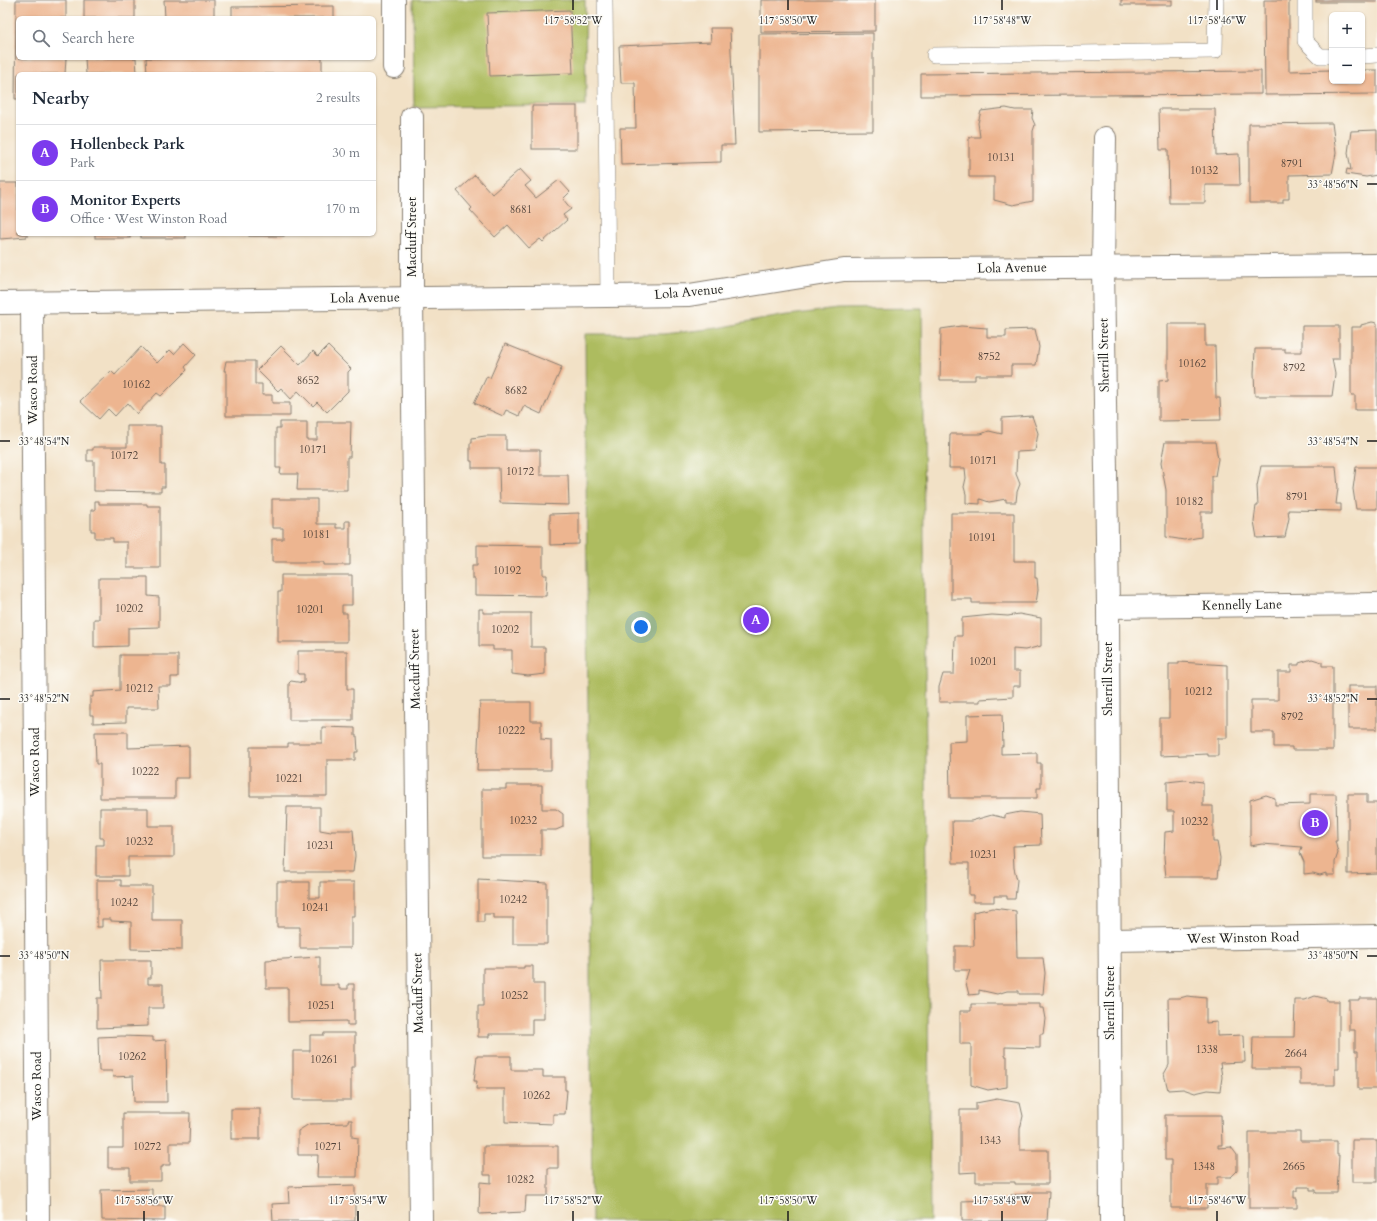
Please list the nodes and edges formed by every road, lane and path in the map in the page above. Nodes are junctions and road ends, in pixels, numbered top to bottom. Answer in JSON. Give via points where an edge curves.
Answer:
{"nodes":[{"id":1,"x":394,"y":0,"type":"edge"},
{"id":2,"x":605,"y":0,"type":"edge"},
{"id":3,"x":1216,"y":0,"type":"edge"},
{"id":4,"x":1305,"y":0,"type":"edge"},
{"id":5,"x":934,"y":55,"type":"dead end"},
{"id":6,"x":1377,"y":55,"type":"edge"},
{"id":7,"x":1329,"y":56,"type":"edge"},
{"id":8,"x":1365,"y":56,"type":"edge"},
{"id":9,"x":394,"y":67,"type":"dead end"},
{"id":10,"x":412,"y":117,"type":"dead end"},
{"id":11,"x":1105,"y":138,"type":"dead end"},
{"id":12,"x":1377,"y":264,"type":"edge"},
{"id":13,"x":1103,"y":267,"type":"junction"},
{"id":14,"x":608,"y":296,"type":"junction"},
{"id":15,"x":412,"y":298,"type":"junction"},
{"id":16,"x":0,"y":303,"type":"edge"},
{"id":17,"x":32,"y":303,"type":"junction"},
{"id":18,"x":1377,"y":604,"type":"edge"},
{"id":19,"x":1108,"y":607,"type":"junction"},
{"id":20,"x":1377,"y":936,"type":"edge"},
{"id":21,"x":1110,"y":940,"type":"junction"},
{"id":22,"x":38,"y":1221,"type":"edge"},
{"id":23,"x":421,"y":1221,"type":"edge"},
{"id":24,"x":1111,"y":1221,"type":"edge"}],
"edges":[{"from":1,"to":9,"type":"street"},
{"from":2,"to":14,"type":"lane"},
{"from":3,"to":5,"type":"lane","via":[[1215,51]]},
{"from":4,"to":7,"type":"lane","via":[[1305,41],[1320,56]]},
{"from":6,"to":8,"type":"lane"},
{"from":10,"to":15,"type":"street","name":"Macduff Street"},
{"from":11,"to":13,"type":"street","name":"Sherrill Street"},
{"from":12,"to":13,"type":"street","name":"Lola Avenue"},
{"from":13,"to":14,"type":"street","name":"Lola Avenue","via":[[844,270],[689,295]]},
{"from":13,"to":19,"type":"street","name":"Sherrill Street"},
{"from":14,"to":15,"type":"street","name":"Lola Avenue"},
{"from":15,"to":17,"type":"street","name":"Lola Avenue"},
{"from":15,"to":23,"type":"street","name":"Macduff Street"},
{"from":16,"to":17,"type":"street","name":"Lola Avenue"},
{"from":17,"to":22,"type":"street","name":"Wasco Road"},
{"from":18,"to":19,"type":"street","name":"Kennelly Lane"},
{"from":19,"to":21,"type":"street","name":"Sherrill Street"},
{"from":20,"to":21,"type":"street","name":"West Winston Road"},
{"from":21,"to":24,"type":"street","name":"Sherrill Street"}]}
